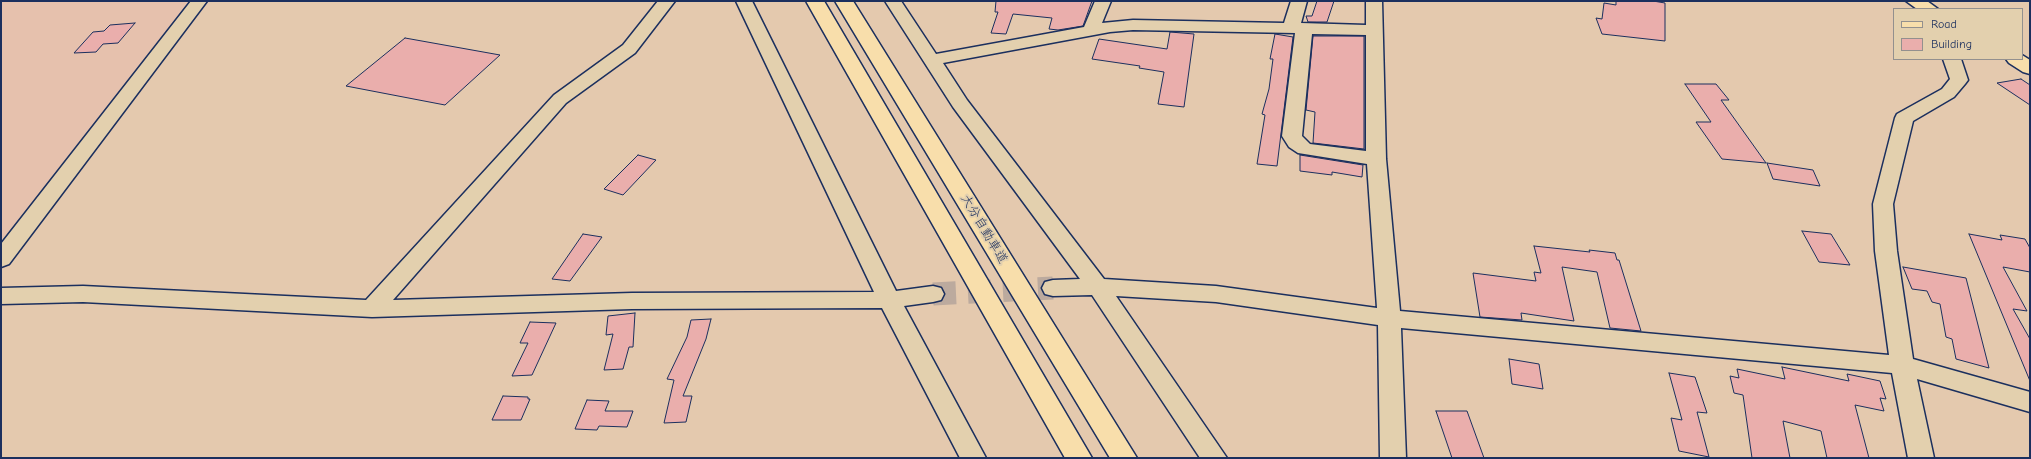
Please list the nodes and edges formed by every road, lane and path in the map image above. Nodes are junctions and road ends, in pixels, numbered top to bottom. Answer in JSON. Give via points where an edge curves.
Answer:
{"nodes":[{"id":1,"x":199,"y":1,"type":"edge"},
{"id":2,"x":667,"y":1,"type":"edge"},
{"id":3,"x":744,"y":1,"type":"edge"},
{"id":4,"x":815,"y":1,"type":"edge"},
{"id":5,"x":844,"y":1,"type":"edge"},
{"id":6,"x":893,"y":1,"type":"edge"},
{"id":7,"x":1103,"y":1,"type":"edge"},
{"id":8,"x":1299,"y":1,"type":"edge"},
{"id":9,"x":1374,"y":1,"type":"edge"},
{"id":10,"x":1915,"y":1,"type":"edge"},
{"id":11,"x":1927,"y":8,"type":"edge"},
{"id":12,"x":1297,"y":27,"type":"junction"},
{"id":13,"x":1374,"y":30,"type":"junction"},
{"id":14,"x":1091,"y":31,"type":"junction"},
{"id":15,"x":932,"y":60,"type":"junction"},
{"id":16,"x":1952,"y":60,"type":"edge"},
{"id":17,"x":2017,"y":60,"type":"edge"},
{"id":18,"x":2030,"y":68,"type":"edge"},
{"id":19,"x":1376,"y":159,"type":"junction"},
{"id":20,"x":1,"y":259,"type":"edge"},
{"id":21,"x":1098,"y":287,"type":"junction"},
{"id":22,"x":1053,"y":288,"type":"tunnel mouth"},
{"id":23,"x":933,"y":294,"type":"tunnel mouth"},
{"id":24,"x":1,"y":296,"type":"edge"},
{"id":25,"x":889,"y":300,"type":"junction"},
{"id":26,"x":372,"y":309,"type":"junction"},
{"id":27,"x":1389,"y":318,"type":"junction"},
{"id":28,"x":1902,"y":364,"type":"junction"},
{"id":29,"x":2030,"y":402,"type":"edge"},
{"id":30,"x":973,"y":458,"type":"edge"},
{"id":31,"x":1079,"y":458,"type":"edge"},
{"id":32,"x":1124,"y":458,"type":"edge"},
{"id":33,"x":1214,"y":458,"type":"edge"},
{"id":34,"x":1393,"y":458,"type":"edge"},
{"id":35,"x":1921,"y":458,"type":"edge"}],
"edges":[{"from":1,"to":20,"type":"street"},
{"from":2,"to":26,"type":"street","via":[[629,49],[560,99]]},
{"from":3,"to":25,"type":"street"},
{"from":4,"to":31,"type":"main road"},
{"from":5,"to":32,"type":"main road","name":"大分自動車道"},
{"from":6,"to":15,"type":"street"},
{"from":7,"to":14,"type":"street"},
{"from":8,"to":12,"type":"street"},
{"from":9,"to":13,"type":"street"},
{"from":10,"to":11,"type":"main road"},
{"from":12,"to":13,"type":"street"},
{"from":12,"to":14,"type":"street","via":[[1133,25]]},
{"from":12,"to":19,"type":"street","via":[[1292,136],[1296,143],[1305,149]]},
{"from":13,"to":19,"type":"street"},
{"from":14,"to":15,"type":"street"},
{"from":15,"to":21,"type":"street","via":[[960,103]]},
{"from":16,"to":28,"type":"street","via":[[1959,80],[1956,84],[1948,93],[1904,118],[1883,204],[1886,251]]},
{"from":17,"to":18,"type":"main road"},
{"from":19,"to":27,"type":"street"},
{"from":21,"to":22,"type":"street"},
{"from":21,"to":27,"type":"street","via":[[1216,294]]},
{"from":21,"to":33,"type":"street"},
{"from":23,"to":25,"type":"street"},
{"from":24,"to":26,"type":"street","via":[[83,294]]},
{"from":25,"to":26,"type":"street","via":[[632,301]]},
{"from":25,"to":30,"type":"street"},
{"from":27,"to":28,"type":"street"},
{"from":27,"to":34,"type":"street"},
{"from":28,"to":29,"type":"street"},
{"from":28,"to":35,"type":"street"}]}
